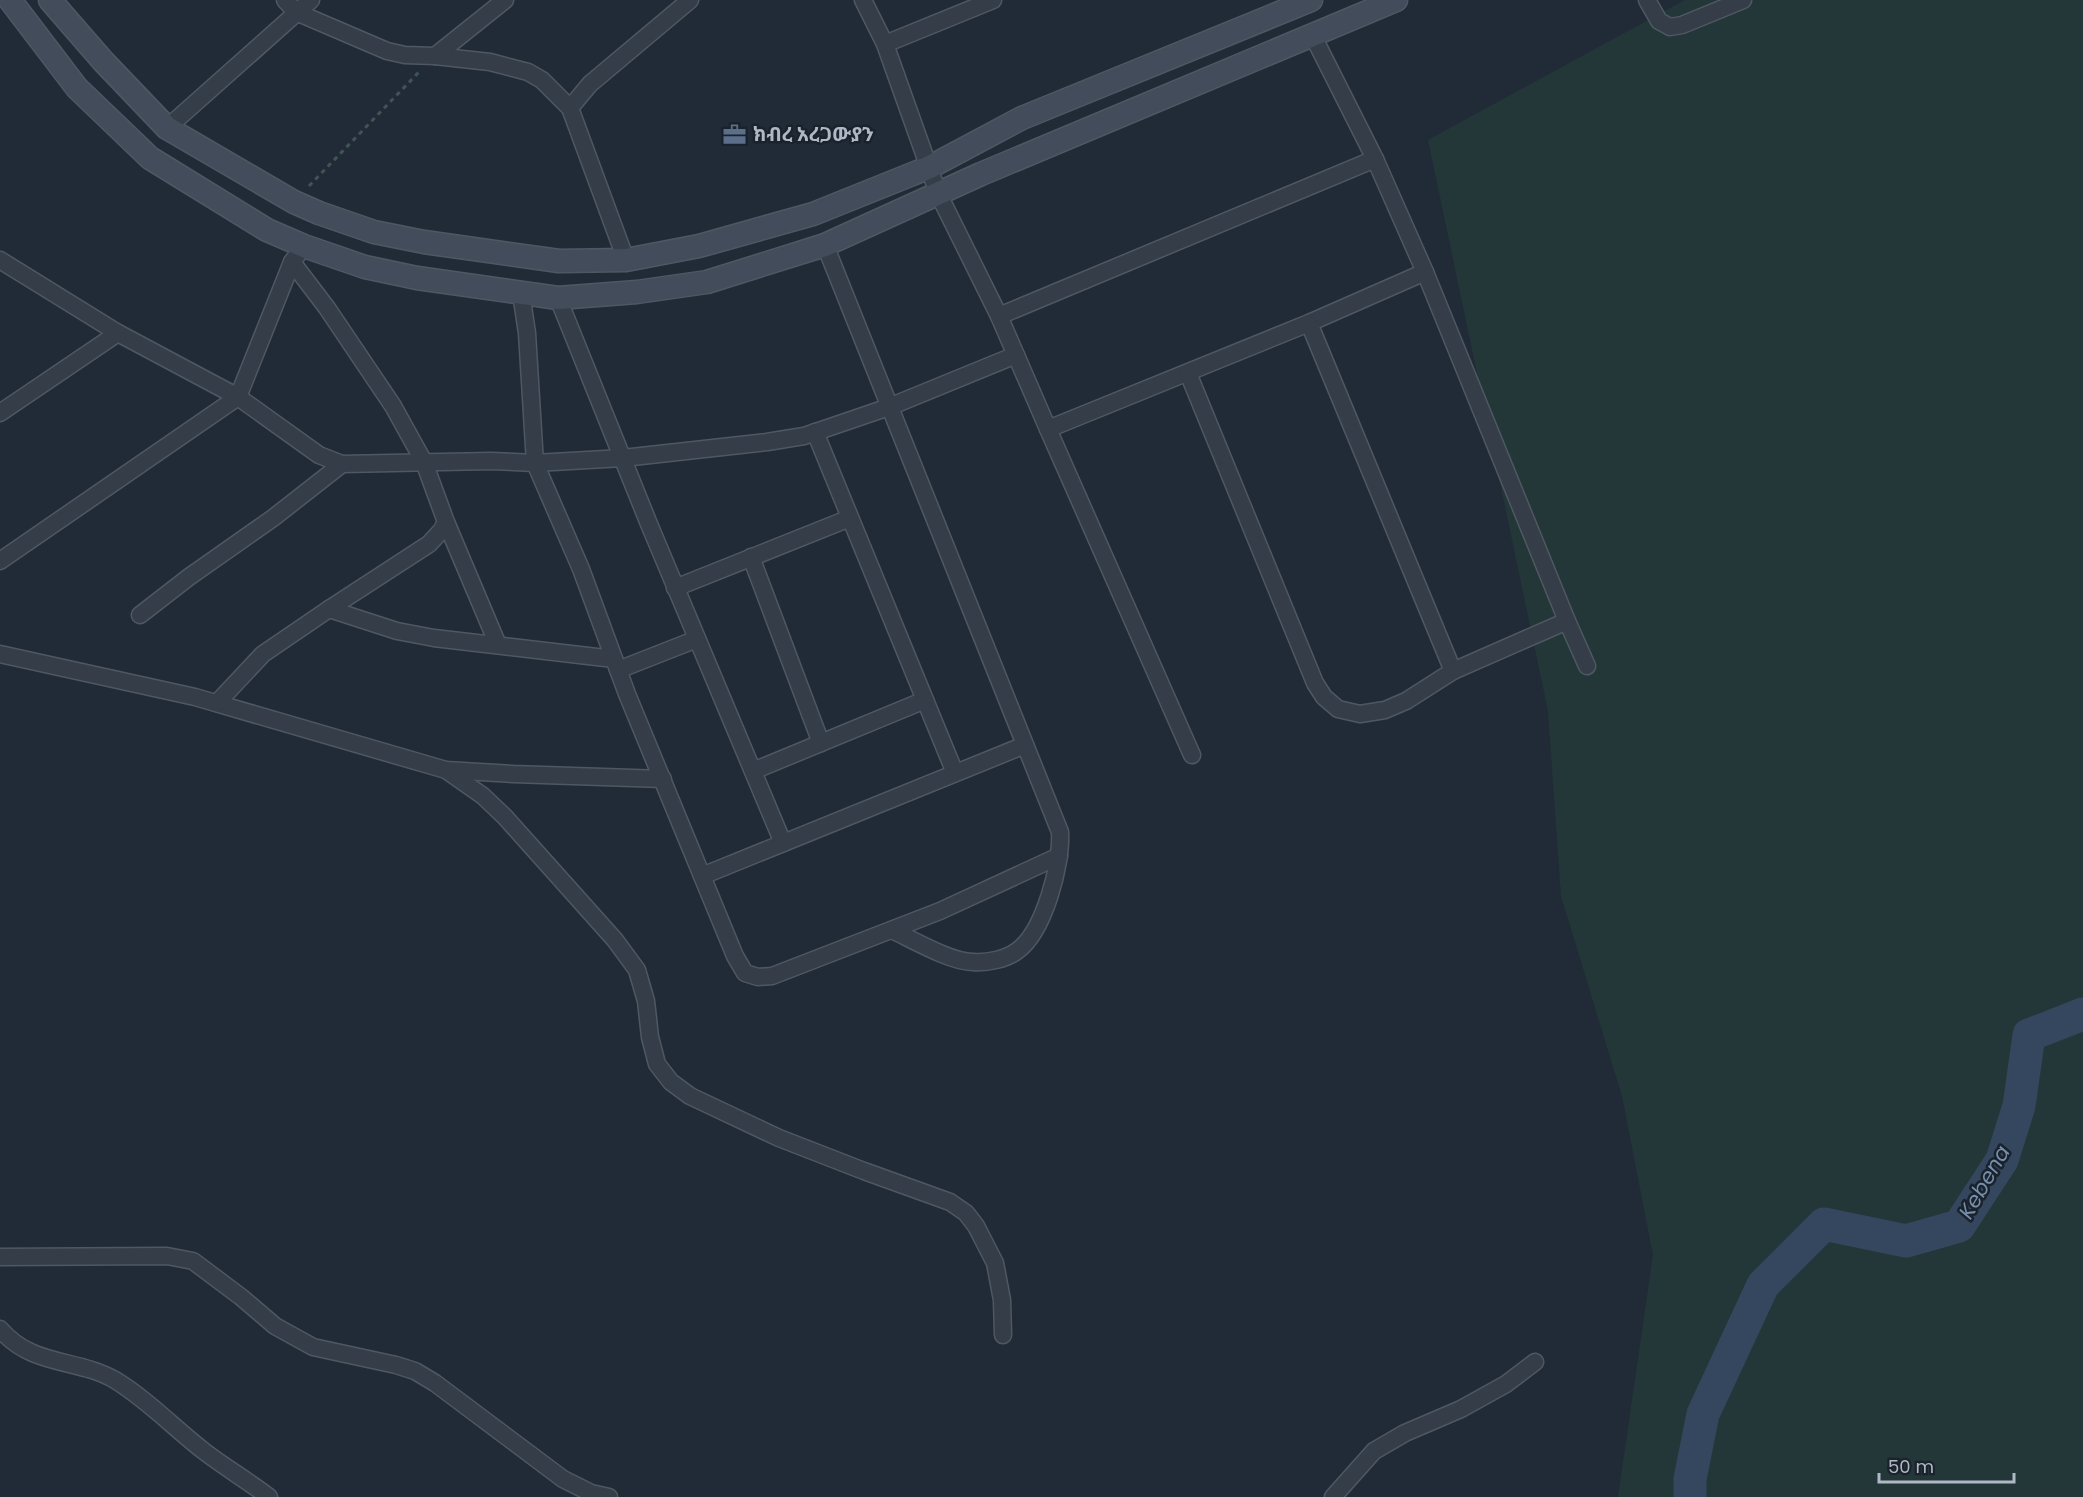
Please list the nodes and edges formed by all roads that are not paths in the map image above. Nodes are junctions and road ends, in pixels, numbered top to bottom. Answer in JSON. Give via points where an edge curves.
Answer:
{"nodes":[{"id":1,"x":10,"y":0,"type":"edge"},
{"id":2,"x":50,"y":0,"type":"edge"},
{"id":3,"x":311,"y":0,"type":"edge"},
{"id":4,"x":505,"y":0,"type":"edge"},
{"id":5,"x":690,"y":0,"type":"edge"},
{"id":6,"x":862,"y":0,"type":"edge"},
{"id":7,"x":993,"y":0,"type":"edge"},
{"id":8,"x":1310,"y":0,"type":"edge"},
{"id":9,"x":1396,"y":0,"type":"edge"},
{"id":10,"x":1647,"y":0,"type":"edge"},
{"id":11,"x":1743,"y":0,"type":"edge"},
{"id":12,"x":291,"y":6,"type":"edge"},
{"id":13,"x":1313,"y":36,"type":"junction"},
{"id":14,"x":885,"y":44,"type":"junction"},
{"id":15,"x":435,"y":56,"type":"junction"},
{"id":16,"x":570,"y":108,"type":"junction"},
{"id":17,"x":167,"y":128,"type":"junction"},
{"id":18,"x":1376,"y":159,"type":"junction"},
{"id":19,"x":930,"y":167,"type":"junction"},
{"id":20,"x":938,"y":193,"type":"junction"},
{"id":21,"x":825,"y":245,"type":"junction"},
{"id":22,"x":298,"y":254,"type":"junction"},
{"id":23,"x":626,"y":260,"type":"junction"},
{"id":24,"x":0,"y":261,"type":"edge"},
{"id":25,"x":1425,"y":272,"type":"junction"},
{"id":26,"x":521,"y":292,"type":"junction"},
{"id":27,"x":558,"y":298,"type":"junction"},
{"id":28,"x":999,"y":316,"type":"junction"},
{"id":29,"x":1309,"y":323,"type":"junction"},
{"id":30,"x":118,"y":333,"type":"junction"},
{"id":31,"x":1016,"y":355,"type":"junction"},
{"id":32,"x":1188,"y":373,"type":"junction"},
{"id":33,"x":238,"y":397,"type":"junction"},
{"id":34,"x":889,"y":407,"type":"junction"},
{"id":35,"x":0,"y":413,"type":"edge"},
{"id":36,"x":1048,"y":429,"type":"junction"},
{"id":37,"x":815,"y":432,"type":"junction"},
{"id":38,"x":623,"y":458,"type":"junction"},
{"id":39,"x":424,"y":462,"type":"junction"},
{"id":40,"x":535,"y":463,"type":"junction"},
{"id":41,"x":342,"y":464,"type":"junction"},
{"id":42,"x":850,"y":518,"type":"junction"},
{"id":43,"x":446,"y":522,"type":"junction"},
{"id":44,"x":751,"y":557,"type":"junction"},
{"id":45,"x":0,"y":561,"type":"edge"},
{"id":46,"x":675,"y":588,"type":"junction"},
{"id":47,"x":329,"y":609,"type":"junction"},
{"id":48,"x":140,"y":615,"type":"dead end"},
{"id":49,"x":1567,"y":621,"type":"junction"},
{"id":50,"x":697,"y":639,"type":"junction"},
{"id":51,"x":498,"y":645,"type":"junction"},
{"id":52,"x":0,"y":654,"type":"edge"},
{"id":53,"x":616,"y":664,"type":"junction"},
{"id":54,"x":1587,"y":666,"type":"dead end"},
{"id":55,"x":1453,"y":671,"type":"junction"},
{"id":56,"x":925,"y":700,"type":"junction"},
{"id":57,"x":217,"y":703,"type":"junction"},
{"id":58,"x":821,"y":743,"type":"junction"},
{"id":59,"x":1025,"y":745,"type":"junction"},
{"id":60,"x":1192,"y":755,"type":"dead end"},
{"id":61,"x":446,"y":770,"type":"junction"},
{"id":62,"x":753,"y":771,"type":"junction"},
{"id":63,"x":955,"y":774,"type":"junction"},
{"id":64,"x":663,"y":779,"type":"junction"},
{"id":65,"x":783,"y":843,"type":"junction"},
{"id":66,"x":1059,"y":856,"type":"junction"},
{"id":67,"x":702,"y":876,"type":"junction"},
{"id":68,"x":892,"y":930,"type":"junction"},
{"id":69,"x":0,"y":1257,"type":"edge"},
{"id":70,"x":0,"y":1329,"type":"edge"},
{"id":71,"x":1003,"y":1335,"type":"dead end"},
{"id":72,"x":1535,"y":1362,"type":"dead end"},
{"id":73,"x":269,"y":1497,"type":"edge"},
{"id":74,"x":609,"y":1497,"type":"edge"},
{"id":75,"x":1333,"y":1497,"type":"edge"}],
"edges":[{"from":1,"to":22,"type":"main road","via":[[77,88],[150,158]]},
{"from":2,"to":17,"type":"main road"},
{"from":3,"to":12,"type":"street"},
{"from":4,"to":15,"type":"street"},
{"from":5,"to":16,"type":"street","via":[[590,84]]},
{"from":6,"to":14,"type":"street"},
{"from":7,"to":14,"type":"street"},
{"from":8,"to":19,"type":"main road","via":[[1022,118]]},
{"from":9,"to":13,"type":"main road"},
{"from":10,"to":11,"type":"street","via":[[1659,21],[1670,27]]},
{"from":12,"to":15,"type":"street","via":[[387,51]]},
{"from":12,"to":17,"type":"street"},
{"from":13,"to":18,"type":"street"},
{"from":13,"to":20,"type":"main road"},
{"from":14,"to":19,"type":"street"},
{"from":15,"to":16,"type":"street","via":[[490,62],[528,72]]},
{"from":16,"to":23,"type":"street"},
{"from":17,"to":23,"type":"main road","via":[[294,202],[374,232],[559,261]]},
{"from":18,"to":25,"type":"street"},
{"from":18,"to":28,"type":"street"},
{"from":19,"to":20,"type":"street"},
{"from":19,"to":23,"type":"main road","via":[[813,214],[699,246]]},
{"from":20,"to":21,"type":"main road"},
{"from":20,"to":28,"type":"street"},
{"from":21,"to":27,"type":"main road","via":[[707,282]]},
{"from":21,"to":34,"type":"street"},
{"from":22,"to":26,"type":"main road","via":[[396,274]]},
{"from":22,"to":33,"type":"street"},
{"from":22,"to":39,"type":"street","via":[[327,308],[393,406]]},
{"from":24,"to":30,"type":"street"},
{"from":25,"to":29,"type":"street"},
{"from":25,"to":49,"type":"street"},
{"from":26,"to":27,"type":"main road"},
{"from":26,"to":40,"type":"street"},
{"from":27,"to":38,"type":"street"},
{"from":28,"to":31,"type":"street"},
{"from":29,"to":32,"type":"street"},
{"from":29,"to":55,"type":"street"},
{"from":30,"to":33,"type":"street"},
{"from":30,"to":35,"type":"street"},
{"from":31,"to":34,"type":"street"},
{"from":31,"to":36,"type":"street"},
{"from":32,"to":36,"type":"street"},
{"from":32,"to":55,"type":"street","via":[[1324,697],[1338,709],[1360,714],[1385,710]]},
{"from":33,"to":41,"type":"street","via":[[319,455]]},
{"from":33,"to":45,"type":"street"},
{"from":34,"to":37,"type":"street"},
{"from":34,"to":59,"type":"street"},
{"from":36,"to":60,"type":"street"},
{"from":37,"to":38,"type":"street","via":[[767,442]]},
{"from":37,"to":42,"type":"street"},
{"from":38,"to":40,"type":"street"},
{"from":38,"to":46,"type":"street"},
{"from":39,"to":40,"type":"street"},
{"from":39,"to":41,"type":"street"},
{"from":39,"to":43,"type":"street"},
{"from":40,"to":53,"type":"street","via":[[581,568]]},
{"from":41,"to":48,"type":"street"},
{"from":42,"to":44,"type":"street"},
{"from":42,"to":56,"type":"street"},
{"from":43,"to":47,"type":"street","via":[[429,544]]},
{"from":43,"to":51,"type":"street"},
{"from":44,"to":46,"type":"street"},
{"from":44,"to":58,"type":"street"},
{"from":46,"to":50,"type":"street"},
{"from":47,"to":51,"type":"street","via":[[397,631]]},
{"from":47,"to":57,"type":"street","via":[[263,654]]},
{"from":49,"to":54,"type":"street"},
{"from":49,"to":55,"type":"street"},
{"from":50,"to":53,"type":"street"},
{"from":50,"to":62,"type":"street"},
{"from":51,"to":53,"type":"street"},
{"from":52,"to":57,"type":"street"},
{"from":53,"to":64,"type":"street"},
{"from":56,"to":58,"type":"street"},
{"from":56,"to":63,"type":"street"},
{"from":57,"to":61,"type":"street"},
{"from":58,"to":62,"type":"street"},
{"from":59,"to":63,"type":"street"},
{"from":59,"to":66,"type":"street","via":[[1060,832]]},
{"from":61,"to":64,"type":"street"},
{"from":61,"to":71,"type":"street","via":[[505,817],[637,970],[657,1064],[671,1082],[690,1096],[779,1137],[950,1202],[966,1213],[995,1263]]},
{"from":62,"to":65,"type":"street"},
{"from":63,"to":65,"type":"street"},
{"from":64,"to":67,"type":"street"},
{"from":65,"to":67,"type":"street"},
{"from":66,"to":68,"type":"street"},
{"from":66,"to":68,"type":"street","via":[[1047,906],[1035,931],[1018,951],[1000,959],[972,963]]},
{"from":67,"to":68,"type":"street","via":[[735,956],[750,976],[772,976]]},
{"from":69,"to":74,"type":"street","via":[[167,1256],[193,1261],[275,1326],[313,1347],[415,1371],[563,1479]]},
{"from":70,"to":73,"type":"street","via":[[23,1349],[42,1358],[96,1372],[129,1388],[205,1452]]},
{"from":72,"to":75,"type":"street","via":[[1506,1384],[1461,1409],[1374,1451]]}]}
